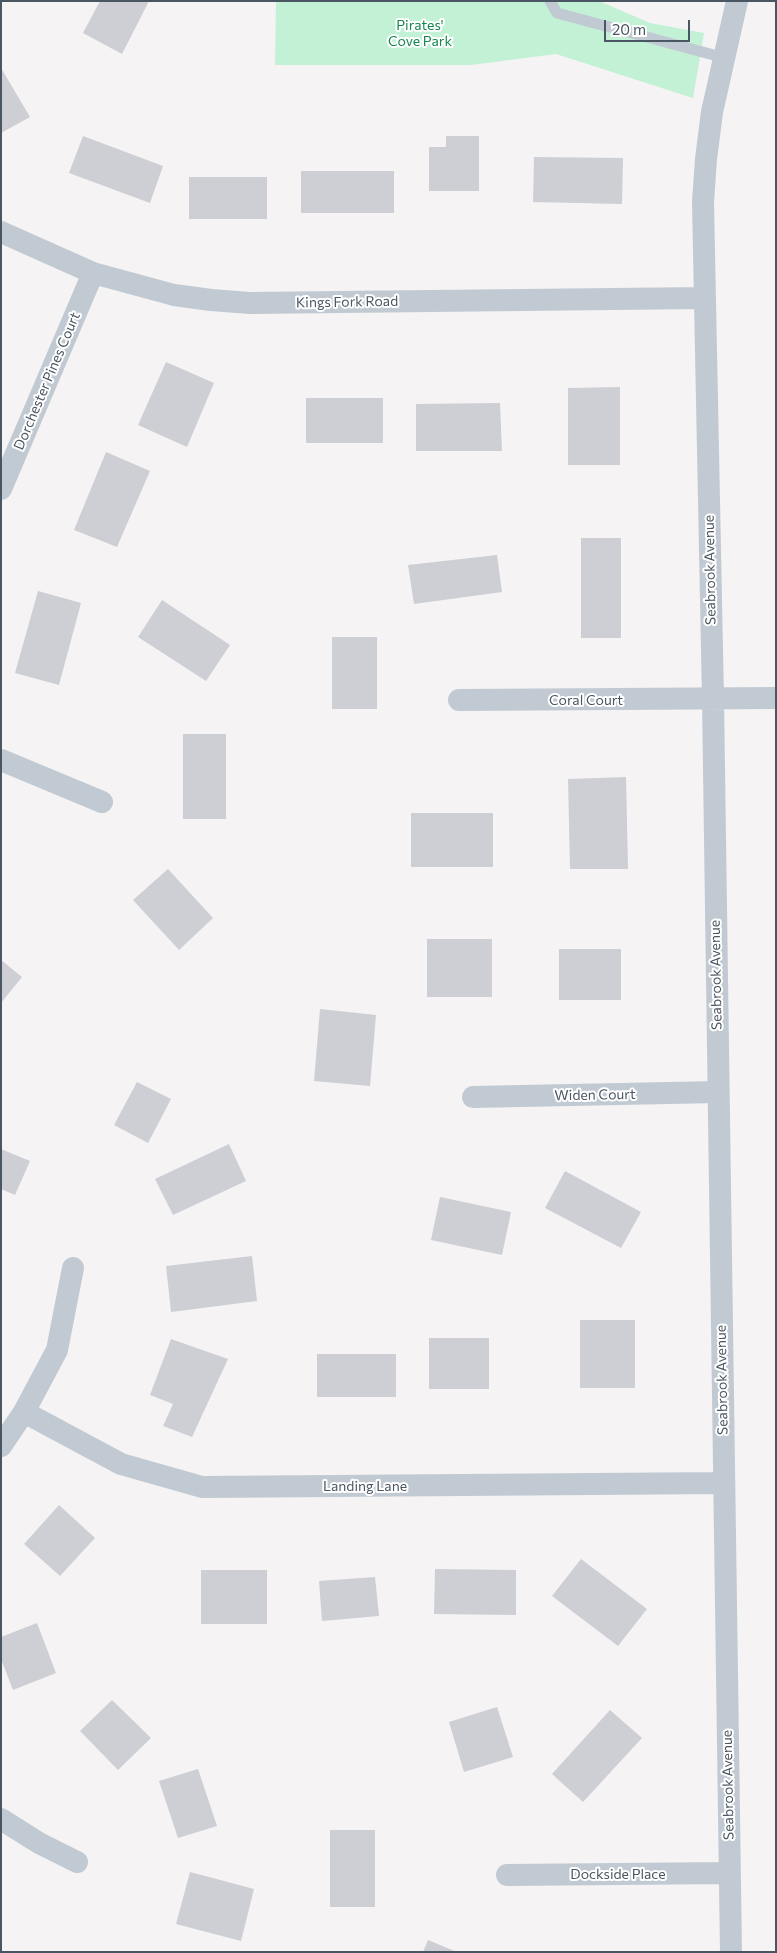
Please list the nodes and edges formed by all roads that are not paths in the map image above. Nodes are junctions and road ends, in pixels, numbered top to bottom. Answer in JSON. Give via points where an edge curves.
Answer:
{"nodes":[{"id":1,"x":550,"y":1,"type":"edge"},
{"id":2,"x":737,"y":1,"type":"edge"},
{"id":3,"x":725,"y":58,"type":"junction"},
{"id":4,"x":1,"y":232,"type":"edge"},
{"id":5,"x":93,"y":273,"type":"junction"},
{"id":6,"x":704,"y":298,"type":"junction"},
{"id":7,"x":1,"y":489,"type":"edge"},
{"id":8,"x":776,"y":698,"type":"edge"},
{"id":9,"x":713,"y":699,"type":"junction"},
{"id":10,"x":459,"y":700,"type":"dead end"},
{"id":11,"x":1,"y":760,"type":"edge"},
{"id":12,"x":102,"y":802,"type":"dead end"},
{"id":13,"x":718,"y":1092,"type":"junction"},
{"id":14,"x":473,"y":1097,"type":"dead end"},
{"id":15,"x":73,"y":1268,"type":"dead end"},
{"id":16,"x":24,"y":1412,"type":"junction"},
{"id":17,"x":1,"y":1446,"type":"edge"},
{"id":18,"x":723,"y":1483,"type":"junction"},
{"id":19,"x":1,"y":1819,"type":"edge"},
{"id":20,"x":77,"y":1862,"type":"dead end"},
{"id":21,"x":729,"y":1873,"type":"junction"},
{"id":22,"x":507,"y":1875,"type":"dead end"},
{"id":23,"x":731,"y":1952,"type":"edge"}],
"edges":[{"from":1,"to":3,"type":"lane","via":[[557,13]]},
{"from":2,"to":3,"type":"street","name":"Seabrook Avenue"},
{"from":3,"to":6,"type":"street","name":"Seabrook Avenue","via":[[712,112],[706,159]]},
{"from":4,"to":5,"type":"street","name":"Kings Fork Road"},
{"from":5,"to":6,"type":"street","name":"Kings Fork Road","via":[[174,294],[250,303]]},
{"from":5,"to":7,"type":"street","name":"Dorchester Pines Court"},
{"from":6,"to":9,"type":"street","name":"Seabrook Avenue"},
{"from":8,"to":9,"type":"street","name":"Coral Court"},
{"from":9,"to":10,"type":"street","name":"Coral Court"},
{"from":9,"to":13,"type":"street","name":"Seabrook Avenue"},
{"from":11,"to":12,"type":"street"},
{"from":13,"to":14,"type":"street","name":"Widen Court"},
{"from":13,"to":18,"type":"street","name":"Seabrook Avenue"},
{"from":15,"to":16,"type":"street","via":[[57,1350]]},
{"from":16,"to":17,"type":"street"},
{"from":16,"to":18,"type":"street","name":"Landing Lane","via":[[121,1464],[202,1487]]},
{"from":18,"to":21,"type":"street","name":"Seabrook Avenue"},
{"from":19,"to":20,"type":"street"},
{"from":21,"to":22,"type":"street","name":"Dockside Place"},
{"from":21,"to":23,"type":"street","name":"Seabrook Avenue"}]}
